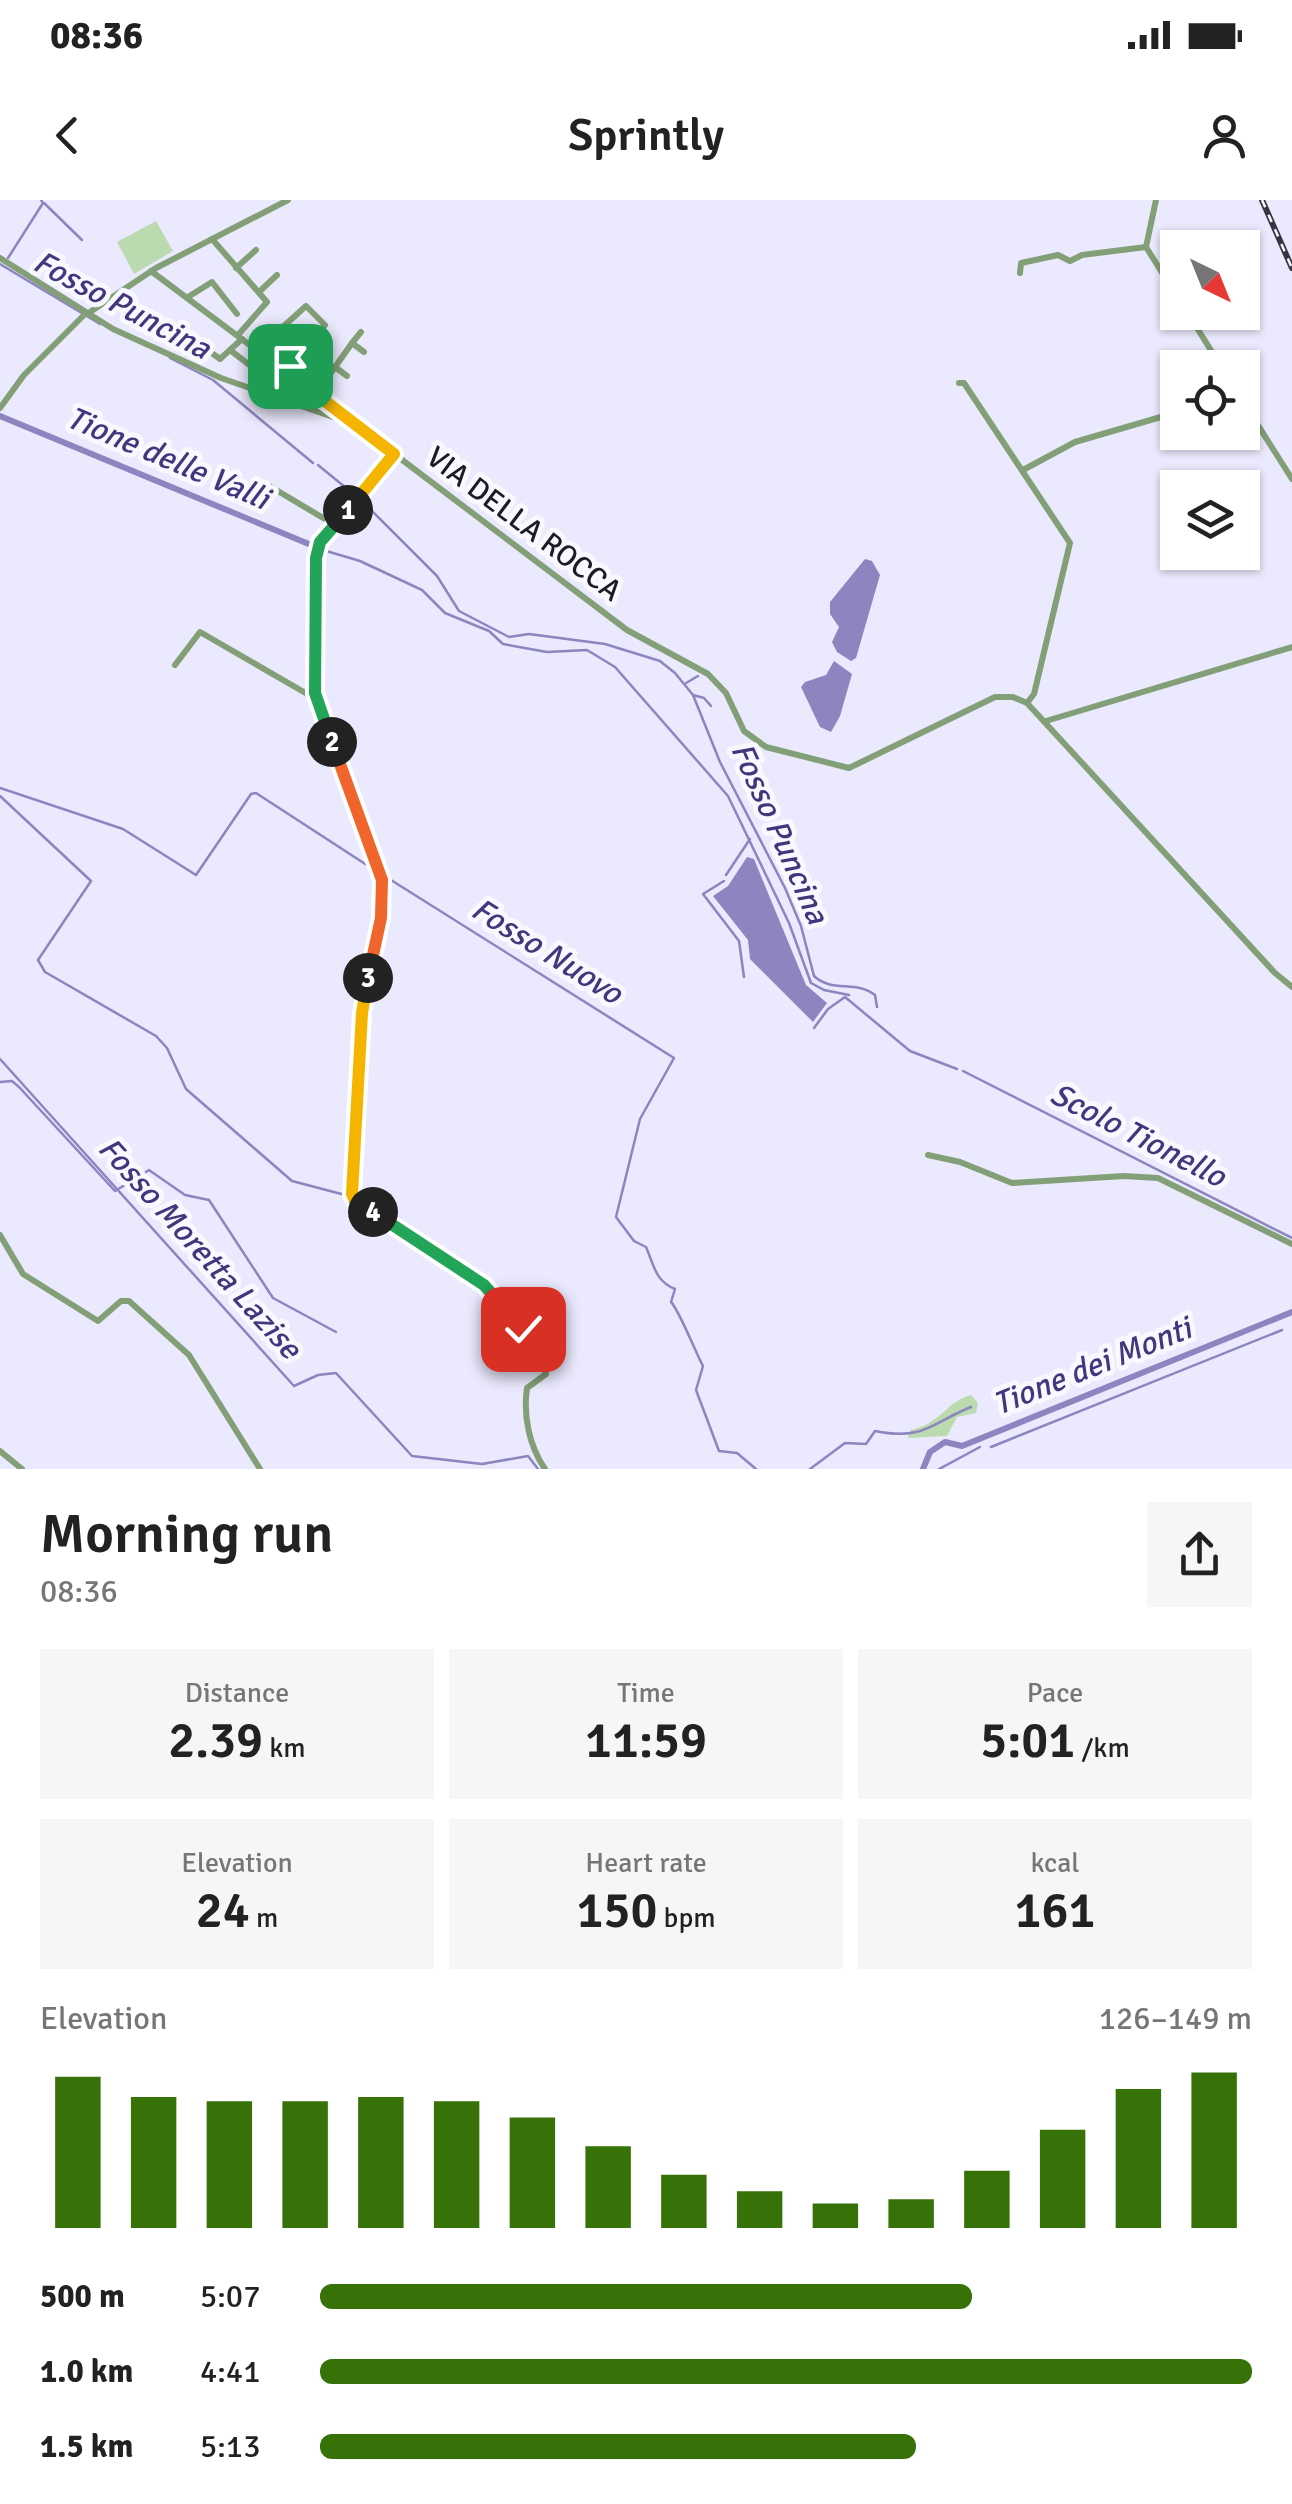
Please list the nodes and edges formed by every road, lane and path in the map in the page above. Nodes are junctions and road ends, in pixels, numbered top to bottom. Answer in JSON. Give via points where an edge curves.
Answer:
{"nodes":[{"id":1,"x":288,"y":200,"type":"edge"},
{"id":2,"x":1156,"y":200,"type":"edge"},
{"id":3,"x":212,"y":238,"type":"junction"},
{"id":4,"x":1146,"y":248,"type":"junction"},
{"id":5,"x":256,"y":250,"type":"dead end"},
{"id":6,"x":0,"y":258,"type":"edge"},
{"id":7,"x":236,"y":268,"type":"junction"},
{"id":8,"x":154,"y":270,"type":"junction"},
{"id":9,"x":1160,"y":270,"type":"edge"},
{"id":10,"x":1020,"y":272,"type":"dead end"},
{"id":11,"x":277,"y":276,"type":"dead end"},
{"id":12,"x":258,"y":292,"type":"junction"},
{"id":13,"x":188,"y":296,"type":"junction"},
{"id":14,"x":90,"y":312,"type":"junction"},
{"id":15,"x":237,"y":314,"type":"dead end"},
{"id":16,"x":173,"y":325,"type":"dead end"},
{"id":17,"x":361,"y":332,"type":"dead end"},
{"id":18,"x":240,"y":337,"type":"junction"},
{"id":19,"x":352,"y":343,"type":"junction"},
{"id":20,"x":230,"y":350,"type":"junction"},
{"id":21,"x":364,"y":352,"type":"dead end"},
{"id":22,"x":276,"y":360,"type":"junction"},
{"id":23,"x":334,"y":367,"type":"junction"},
{"id":24,"x":346,"y":376,"type":"dead end"},
{"id":25,"x":960,"y":383,"type":"dead end"},
{"id":26,"x":277,"y":386,"type":"dead end"},
{"id":27,"x":315,"y":393,"type":"junction"},
{"id":28,"x":0,"y":408,"type":"edge"},
{"id":29,"x":312,"y":408,"type":"junction"},
{"id":30,"x":327,"y":409,"type":"junction"},
{"id":31,"x":1160,"y":417,"type":"edge"},
{"id":32,"x":1260,"y":428,"type":"edge"},
{"id":33,"x":394,"y":454,"type":"junction"},
{"id":34,"x":1023,"y":470,"type":"junction"},
{"id":35,"x":1292,"y":478,"type":"edge"},
{"id":36,"x":266,"y":484,"type":"dead end"},
{"id":37,"x":335,"y":525,"type":"junction"},
{"id":38,"x":1292,"y":647,"type":"edge"},
{"id":39,"x":175,"y":665,"type":"dead end"},
{"id":40,"x":316,"y":699,"type":"junction"},
{"id":41,"x":1028,"y":704,"type":"junction"},
{"id":42,"x":1046,"y":721,"type":"junction"},
{"id":43,"x":1292,"y":986,"type":"edge"},
{"id":44,"x":928,"y":1156,"type":"dead end"},
{"id":45,"x":0,"y":1234,"type":"edge"},
{"id":46,"x":1292,"y":1244,"type":"edge"},
{"id":47,"x":0,"y":1450,"type":"edge"},
{"id":48,"x":22,"y":1469,"type":"edge"},
{"id":49,"x":260,"y":1469,"type":"edge"},
{"id":50,"x":545,"y":1469,"type":"edge"}],
"edges":[{"from":1,"to":3,"type":"street"},
{"from":2,"to":4,"type":"street"},
{"from":3,"to":7,"type":"street"},
{"from":3,"to":8,"type":"street"},
{"from":4,"to":9,"type":"street"},
{"from":4,"to":10,"type":"street","via":[[1070,261],[1055,255],[1021,264]]},
{"from":5,"to":7,"type":"street"},
{"from":6,"to":14,"type":"street","name":"VIA DELLA ROCCA"},
{"from":7,"to":12,"type":"street"},
{"from":8,"to":13,"type":"street"},
{"from":8,"to":14,"type":"street"},
{"from":11,"to":12,"type":"street"},
{"from":12,"to":18,"type":"street","via":[[266,307]]},
{"from":13,"to":15,"type":"street","via":[[212,282]]},
{"from":13,"to":18,"type":"street"},
{"from":14,"to":28,"type":"street","via":[[24,375]]},
{"from":14,"to":29,"type":"street","name":"VIA DELLA ROCCA","via":[[221,378]]},
{"from":16,"to":20,"type":"street","via":[[218,359]]},
{"from":17,"to":19,"type":"street"},
{"from":18,"to":20,"type":"street"},
{"from":18,"to":22,"type":"street"},
{"from":19,"to":21,"type":"street"},
{"from":19,"to":23,"type":"street"},
{"from":20,"to":26,"type":"street"},
{"from":22,"to":22,"type":"street","via":[[294,366],[325,325],[306,306],[264,342]]},
{"from":22,"to":27,"type":"street"},
{"from":23,"to":24,"type":"street"},
{"from":23,"to":27,"type":"street"},
{"from":25,"to":34,"type":"street"},
{"from":27,"to":29,"type":"street","via":[[319,403]]},
{"from":27,"to":30,"type":"street"},
{"from":29,"to":30,"type":"street","name":"VIA DELLA ROCCA"},
{"from":30,"to":33,"type":"street","name":"VIA DELLA ROCCA"},
{"from":31,"to":34,"type":"street","via":[[1075,442]]},
{"from":32,"to":35,"type":"street"},
{"from":33,"to":37,"type":"street"},
{"from":33,"to":41,"type":"street","name":"VIA DELLA ROCCA","via":[[627,630],[708,674],[756,742],[838,767],[865,762],[995,697]]},
{"from":34,"to":41,"type":"street","via":[[1070,544]]},
{"from":36,"to":37,"type":"street"},
{"from":37,"to":40,"type":"street","via":[[320,542],[316,572]]},
{"from":38,"to":42,"type":"street"},
{"from":39,"to":40,"type":"street","via":[[200,632]]},
{"from":40,"to":50,"type":"street","via":[[382,880],[362,1013],[353,1197],[484,1285],[536,1341],[546,1374],[527,1388],[526,1398],[532,1449]]},
{"from":41,"to":42,"type":"street"},
{"from":42,"to":43,"type":"street"},
{"from":44,"to":46,"type":"street","via":[[1012,1184],[1158,1178]]},
{"from":45,"to":49,"type":"street","via":[[32,1280],[98,1321],[129,1301],[186,1351]]},
{"from":47,"to":48,"type":"street"}]}
